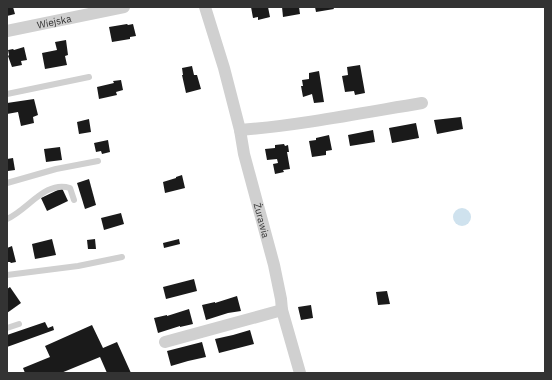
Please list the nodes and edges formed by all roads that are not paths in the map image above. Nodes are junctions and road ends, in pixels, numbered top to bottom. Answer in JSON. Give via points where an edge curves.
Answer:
{"nodes":[{"id":1,"x":124,"y":7,"type":"edge"},
{"id":2,"x":205,"y":7,"type":"edge"},
{"id":3,"x":7,"y":31,"type":"edge"},
{"id":4,"x":88,"y":77,"type":"dead end"},
{"id":5,"x":7,"y":94,"type":"edge"},
{"id":6,"x":422,"y":103,"type":"dead end"},
{"id":7,"x":240,"y":130,"type":"junction"},
{"id":8,"x":98,"y":161,"type":"dead end"},
{"id":9,"x":7,"y":183,"type":"edge"},
{"id":10,"x":74,"y":200,"type":"dead end"},
{"id":11,"x":7,"y":219,"type":"edge"},
{"id":12,"x":122,"y":257,"type":"dead end"},
{"id":13,"x":7,"y":275,"type":"edge"},
{"id":14,"x":282,"y":310,"type":"junction"},
{"id":15,"x":19,"y":324,"type":"dead end"},
{"id":16,"x":7,"y":328,"type":"edge"},
{"id":17,"x":165,"y":342,"type":"dead end"},
{"id":18,"x":300,"y":373,"type":"edge"}],
"edges":[{"from":1,"to":3,"type":"street","name":"Wiejska"},
{"from":2,"to":7,"type":"street","name":"Żurawia"},
{"from":4,"to":5,"type":"lane"},
{"from":6,"to":7,"type":"street"},
{"from":7,"to":14,"type":"street","name":"Żurawia"},
{"from":8,"to":9,"type":"lane","via":[[56,169]]},
{"from":10,"to":11,"type":"lane","via":[[70,188],[54,187],[44,191],[16,215]]},
{"from":12,"to":13,"type":"lane","via":[[85,265]]},
{"from":14,"to":17,"type":"street"},
{"from":14,"to":18,"type":"street","name":"Żurawia"},
{"from":15,"to":16,"type":"lane"}]}
